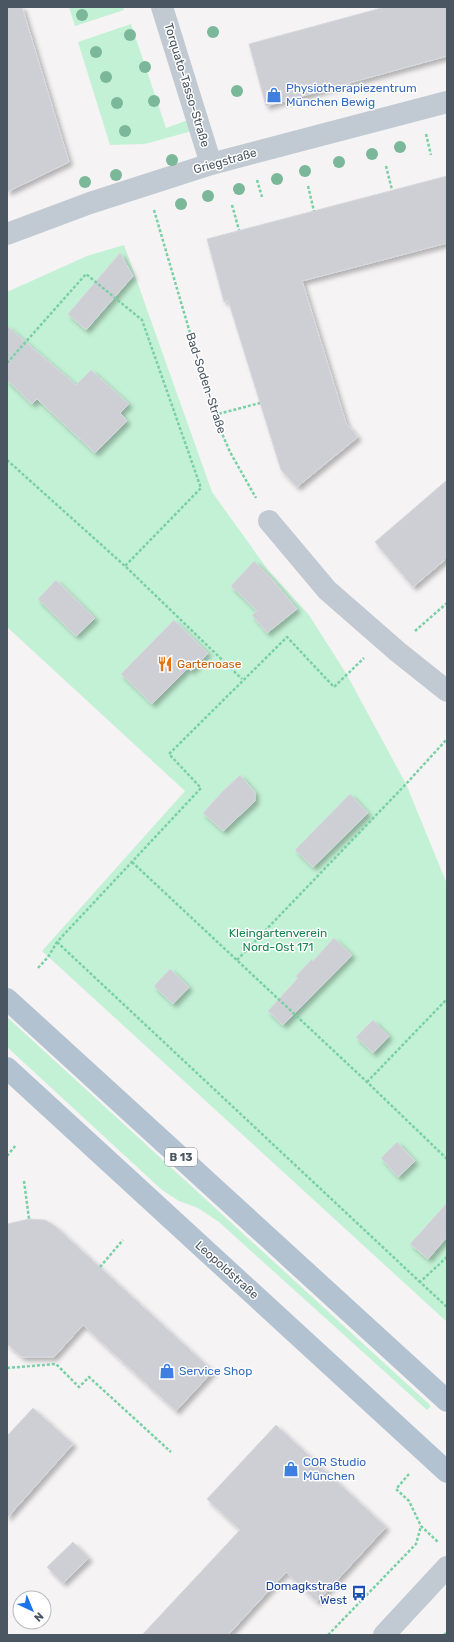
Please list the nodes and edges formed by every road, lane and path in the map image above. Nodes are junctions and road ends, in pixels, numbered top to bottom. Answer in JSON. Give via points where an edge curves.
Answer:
{"nodes":[{"id":1,"x":162,"y":7,"type":"edge"},
{"id":2,"x":447,"y":102,"type":"edge"},
{"id":3,"x":212,"y":164,"type":"junction"},
{"id":4,"x":386,"y":166,"type":"dead end"},
{"id":5,"x":148,"y":184,"type":"junction"},
{"id":6,"x":308,"y":186,"type":"dead end"},
{"id":7,"x":392,"y":190,"type":"dead end"},
{"id":8,"x":232,"y":205,"type":"dead end"},
{"id":9,"x":314,"y":211,"type":"dead end"},
{"id":10,"x":239,"y":230,"type":"dead end"},
{"id":11,"x":7,"y":234,"type":"edge"},
{"id":12,"x":7,"y":363,"type":"edge"},
{"id":13,"x":260,"y":402,"type":"dead end"},
{"id":14,"x":214,"y":415,"type":"junction"},
{"id":15,"x":7,"y":460,"type":"edge"},
{"id":16,"x":269,"y":521,"type":"joint"},
{"id":17,"x":125,"y":566,"type":"junction"},
{"id":18,"x":447,"y":603,"type":"edge"},
{"id":19,"x":391,"y":646,"type":"junction"},
{"id":20,"x":242,"y":680,"type":"junction"},
{"id":21,"x":447,"y":691,"type":"edge"},
{"id":22,"x":447,"y":739,"type":"edge"},
{"id":23,"x":132,"y":862,"type":"junction"},
{"id":24,"x":57,"y":942,"type":"junction"},
{"id":25,"x":237,"y":960,"type":"junction"},
{"id":26,"x":38,"y":968,"type":"dead end"},
{"id":27,"x":7,"y":999,"type":"edge"},
{"id":28,"x":447,"y":999,"type":"edge"},
{"id":29,"x":7,"y":1068,"type":"edge"},
{"id":30,"x":368,"y":1082,"type":"junction"},
{"id":31,"x":16,"y":1145,"type":"dead end"},
{"id":32,"x":7,"y":1156,"type":"edge"},
{"id":33,"x":447,"y":1159,"type":"edge"},
{"id":34,"x":24,"y":1181,"type":"dead end"},
{"id":35,"x":29,"y":1219,"type":"dead end"},
{"id":36,"x":123,"y":1240,"type":"dead end"},
{"id":37,"x":447,"y":1257,"type":"edge"},
{"id":38,"x":100,"y":1267,"type":"dead end"},
{"id":39,"x":420,"y":1282,"type":"junction"},
{"id":40,"x":447,"y":1307,"type":"edge"},
{"id":41,"x":7,"y":1368,"type":"edge"},
{"id":42,"x":447,"y":1401,"type":"edge"},
{"id":43,"x":171,"y":1452,"type":"dead end"},
{"id":44,"x":447,"y":1472,"type":"edge"},
{"id":45,"x":396,"y":1489,"type":"dead end"},
{"id":46,"x":421,"y":1526,"type":"junction"},
{"id":47,"x":442,"y":1545,"type":"dead end"},
{"id":48,"x":447,"y":1567,"type":"edge"},
{"id":49,"x":328,"y":1635,"type":"edge"},
{"id":50,"x":384,"y":1635,"type":"edge"}],
"edges":[{"from":1,"to":3,"type":"street","name":"Torquato-Tasso-Straße"},
{"from":2,"to":3,"type":"street","name":"Griegstraße"},
{"from":3,"to":5,"type":"street","name":"Griegstraße"},
{"from":4,"to":7,"type":"path"},
{"from":5,"to":11,"type":"street","name":"Griegstraße"},
{"from":5,"to":14,"type":"path","name":"Bad-Soden-Straße","via":[[157,225]]},
{"from":6,"to":9,"type":"path"},
{"from":8,"to":10,"type":"path"},
{"from":12,"to":17,"type":"path","via":[[86,274],[142,320],[201,488]]},
{"from":13,"to":14,"type":"path"},
{"from":14,"to":16,"type":"path","name":"Bad-Soden-Straße","via":[[230,452]]},
{"from":15,"to":17,"type":"path"},
{"from":16,"to":19,"type":"street","via":[[327,590]]},
{"from":17,"to":20,"type":"path"},
{"from":18,"to":19,"type":"path","via":[[416,630]]},
{"from":19,"to":20,"type":"path","via":[[334,687],[286,637]]},
{"from":19,"to":21,"type":"street"},
{"from":20,"to":23,"type":"path","via":[[169,754],[201,788]]},
{"from":22,"to":25,"type":"path"},
{"from":23,"to":24,"type":"path"},
{"from":23,"to":25,"type":"path"},
{"from":24,"to":26,"type":"path"},
{"from":24,"to":39,"type":"path"},
{"from":25,"to":30,"type":"path"},
{"from":27,"to":42,"type":"main road","number":"B 13"},
{"from":28,"to":30,"type":"path"},
{"from":29,"to":44,"type":"main road","name":"Leopoldstraße"},
{"from":30,"to":33,"type":"path"},
{"from":31,"to":32,"type":"path"},
{"from":34,"to":35,"type":"path"},
{"from":36,"to":38,"type":"path"},
{"from":37,"to":39,"type":"path"},
{"from":39,"to":40,"type":"path"},
{"from":41,"to":43,"type":"path","via":[[56,1364],[79,1387],[89,1376]]},
{"from":45,"to":46,"type":"path","via":[[409,1501]]},
{"from":46,"to":47,"type":"path"},
{"from":46,"to":49,"type":"path","via":[[416,1544]]},
{"from":48,"to":50,"type":"street"}]}
